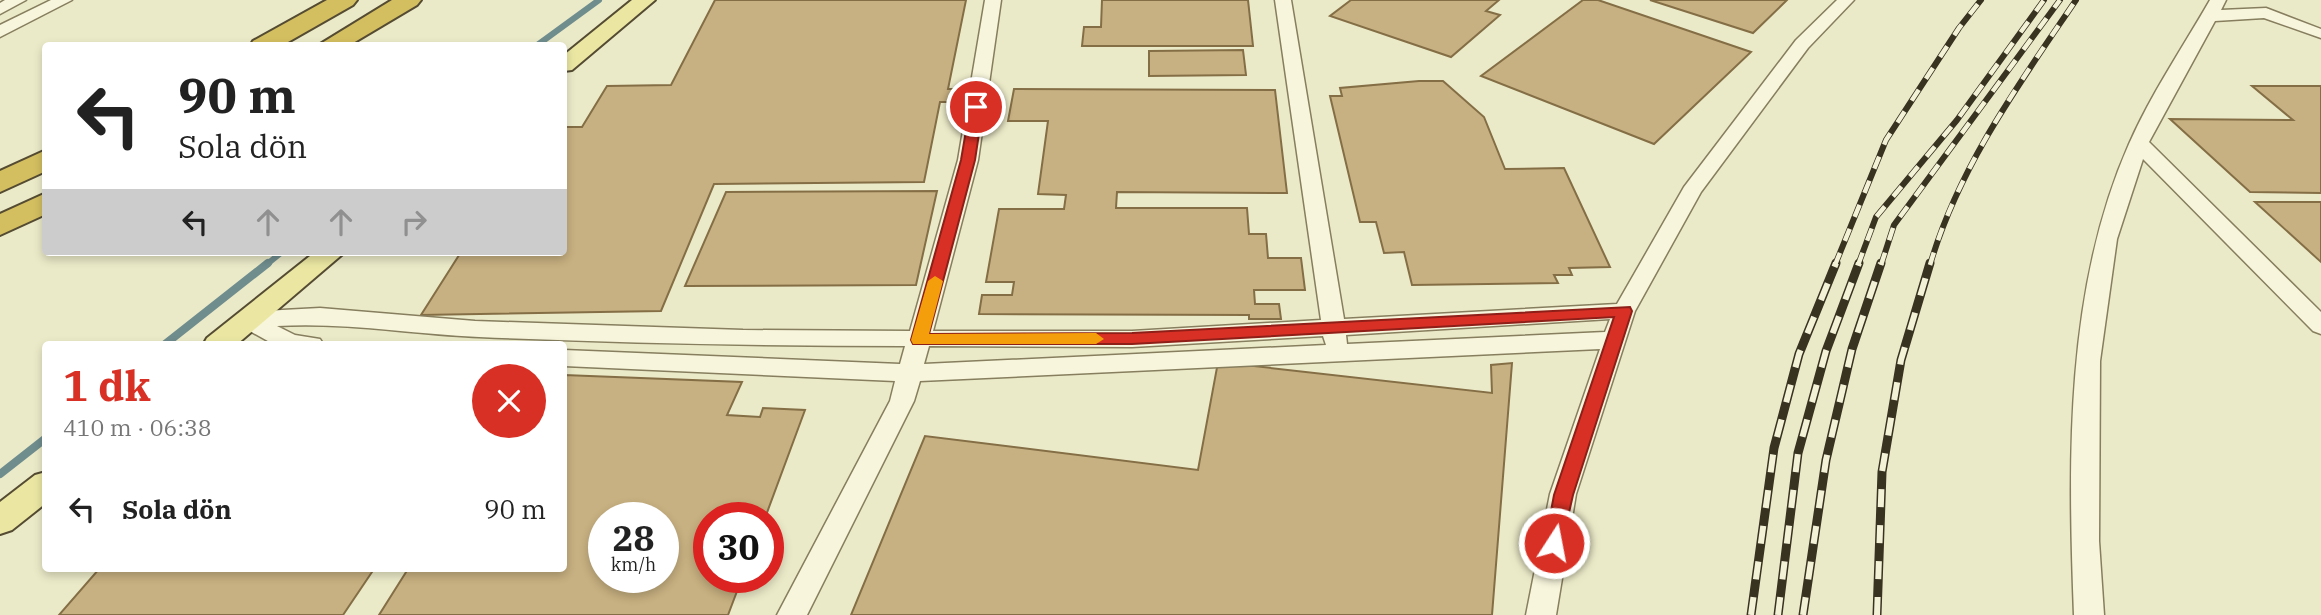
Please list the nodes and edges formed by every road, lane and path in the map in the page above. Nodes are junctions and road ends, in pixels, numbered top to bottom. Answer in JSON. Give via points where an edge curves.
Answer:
{"nodes":[{"id":1,"x":18,"y":0,"type":"edge"},
{"id":2,"x":64,"y":0,"type":"edge"},
{"id":3,"x":345,"y":0,"type":"edge"},
{"id":4,"x":409,"y":0,"type":"edge"},
{"id":5,"x":645,"y":0,"type":"edge"},
{"id":6,"x":993,"y":0,"type":"edge"},
{"id":7,"x":1283,"y":0,"type":"edge"},
{"id":8,"x":1846,"y":0,"type":"edge"},
{"id":9,"x":2285,"y":0,"type":"edge"},
{"id":10,"x":2213,"y":8,"type":"edge"},
{"id":11,"x":0,"y":9,"type":"edge"},
{"id":12,"x":0,"y":32,"type":"edge"},
{"id":13,"x":2319,"y":35,"type":"edge"},
{"id":14,"x":269,"y":42,"type":"edge"},
{"id":15,"x":336,"y":42,"type":"edge"},
{"id":16,"x":567,"y":63,"type":"edge"},
{"id":17,"x":2139,"y":143,"type":"junction"},
{"id":18,"x":42,"y":161,"type":"edge"},
{"id":19,"x":0,"y":183,"type":"edge"},
{"id":20,"x":42,"y":204,"type":"edge"},
{"id":21,"x":0,"y":226,"type":"edge"},
{"id":22,"x":327,"y":256,"type":"edge"},
{"id":23,"x":1624,"y":311,"type":"junction"},
{"id":24,"x":247,"y":320,"type":"junction"},
{"id":25,"x":2321,"y":326,"type":"edge"},
{"id":26,"x":1335,"y":328,"type":"junction"},
{"id":27,"x":919,"y":340,"type":"junction"},
{"id":28,"x":1614,"y":340,"type":"junction"},
{"id":29,"x":222,"y":341,"type":"edge"},
{"id":30,"x":285,"y":341,"type":"edge"},
{"id":31,"x":1338,"y":353,"type":"junction"},
{"id":32,"x":567,"y":358,"type":"edge"},
{"id":33,"x":910,"y":373,"type":"junction"},
{"id":34,"x":42,"y":487,"type":"edge"},
{"id":35,"x":0,"y":521,"type":"edge"},
{"id":36,"x":792,"y":615,"type":"edge"},
{"id":37,"x":1541,"y":615,"type":"edge"},
{"id":38,"x":2090,"y":615,"type":"edge"}],
"edges":[{"from":1,"to":11,"type":"street"},
{"from":2,"to":12,"type":"street"},
{"from":3,"to":14,"type":"highway"},
{"from":4,"to":15,"type":"highway"},
{"from":5,"to":16,"type":"main road"},
{"from":6,"to":27,"type":"street","via":[[968,160]]},
{"from":7,"to":26,"type":"street"},
{"from":8,"to":23,"type":"street","via":[[1802,44],[1692,191]]},
{"from":9,"to":13,"type":"street"},
{"from":10,"to":13,"type":"street","via":[[2266,13]]},
{"from":10,"to":17,"type":"street"},
{"from":17,"to":25,"type":"street"},
{"from":17,"to":38,"type":"street","via":[[2106,239],[2088,361],[2085,541]]},
{"from":18,"to":19,"type":"highway"},
{"from":20,"to":21,"type":"highway"},
{"from":22,"to":24,"type":"main road"},
{"from":23,"to":26,"type":"street"},
{"from":23,"to":28,"type":"street"},
{"from":24,"to":27,"type":"street","via":[[320,316],[475,329]]},
{"from":24,"to":29,"type":"main road"},
{"from":24,"to":30,"type":"street"},
{"from":26,"to":27,"type":"street","via":[[1132,339]]},
{"from":26,"to":31,"type":"street"},
{"from":27,"to":33,"type":"street"},
{"from":28,"to":31,"type":"street"},
{"from":28,"to":37,"type":"street","via":[[1563,495]]},
{"from":31,"to":33,"type":"street"},
{"from":32,"to":33,"type":"street"},
{"from":33,"to":36,"type":"street","via":[[902,401]]},
{"from":34,"to":35,"type":"main road"}]}
